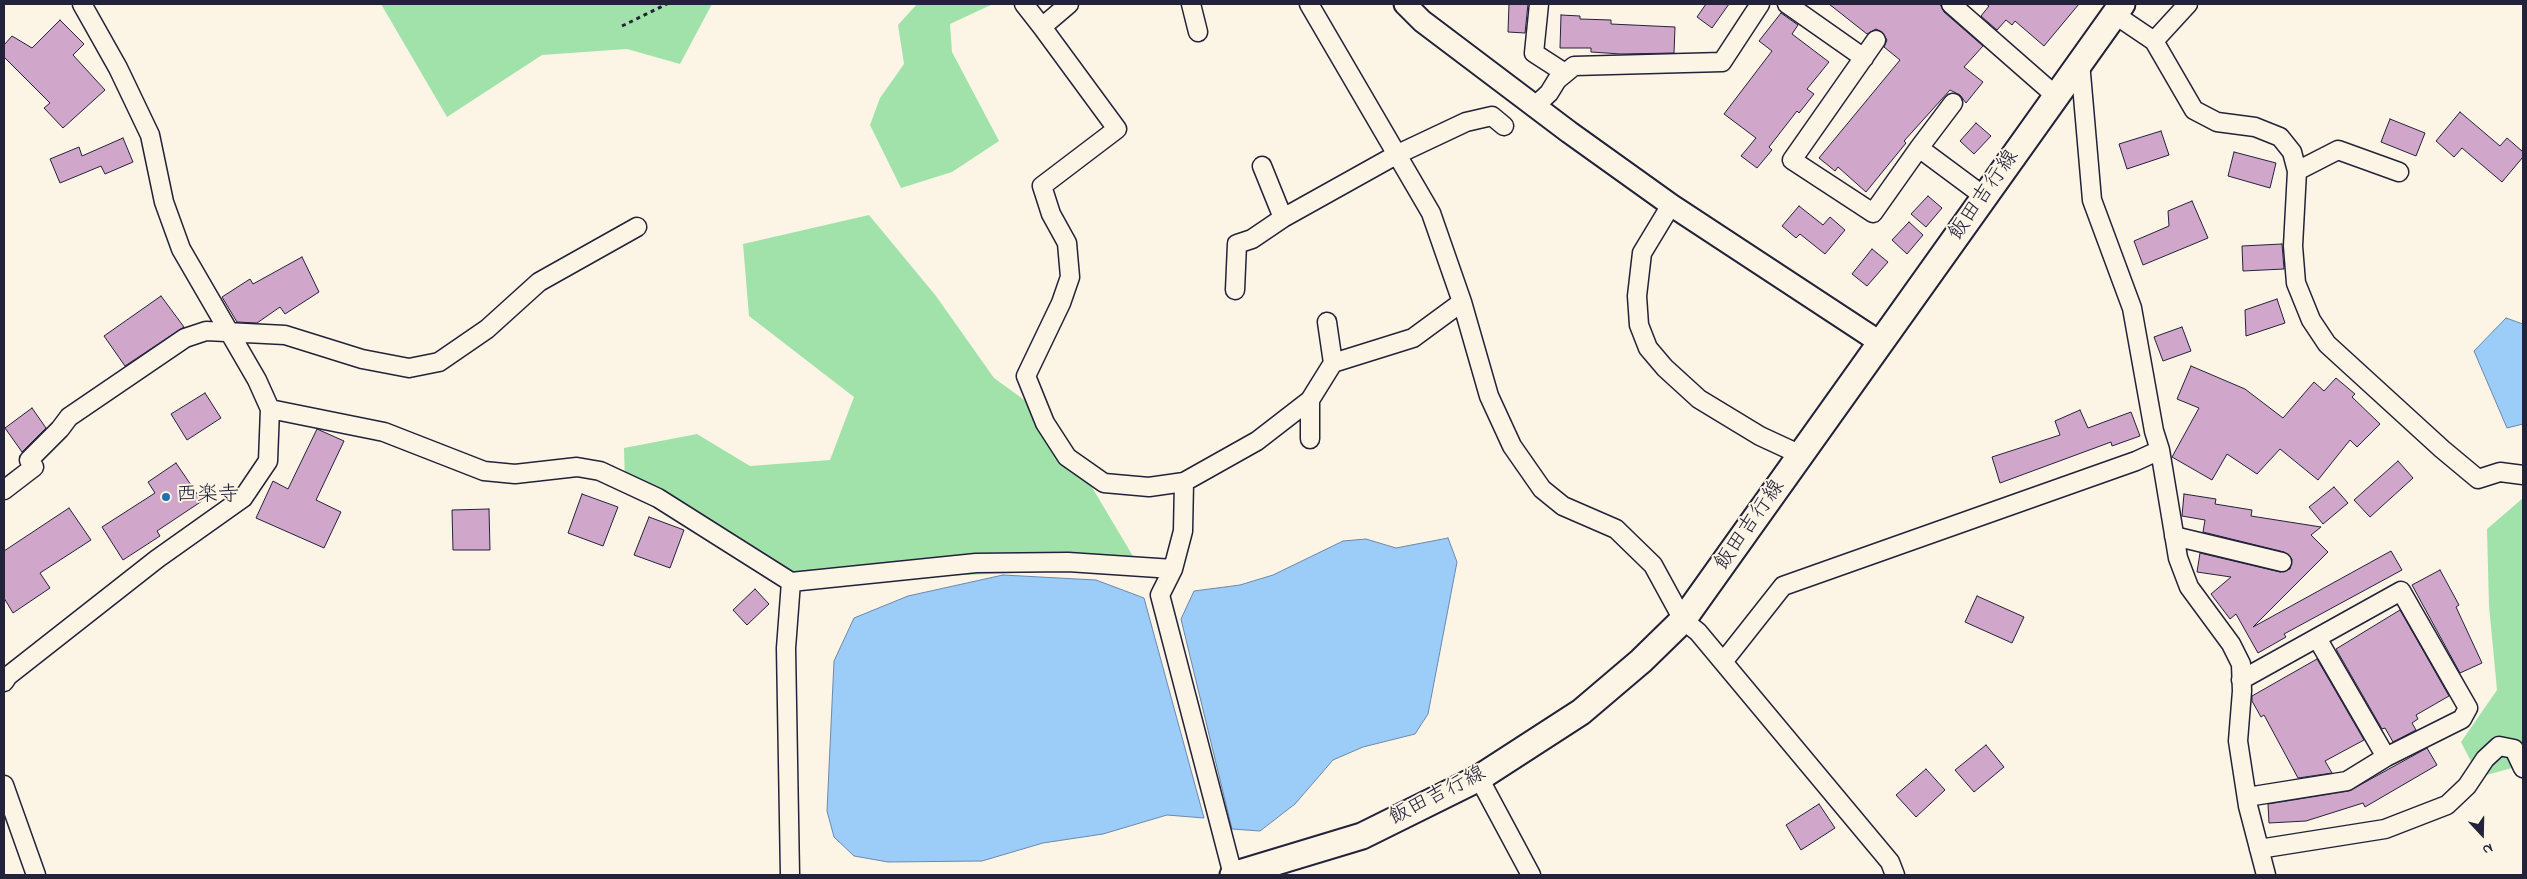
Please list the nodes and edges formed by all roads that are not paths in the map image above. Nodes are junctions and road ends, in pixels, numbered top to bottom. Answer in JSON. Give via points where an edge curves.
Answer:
{"nodes":[{"id":1,"x":82,"y":4,"type":"edge"},
{"id":2,"x":1024,"y":4,"type":"edge"},
{"id":3,"x":1069,"y":4,"type":"edge"},
{"id":4,"x":1191,"y":4,"type":"edge"},
{"id":5,"x":1309,"y":4,"type":"edge"},
{"id":6,"x":1405,"y":4,"type":"edge"},
{"id":7,"x":1539,"y":4,"type":"edge"},
{"id":8,"x":1760,"y":4,"type":"edge"},
{"id":9,"x":1787,"y":4,"type":"edge"},
{"id":10,"x":1951,"y":4,"type":"edge"},
{"id":11,"x":2188,"y":4,"type":"edge"},
{"id":12,"x":2118,"y":9,"type":"edge"},
{"id":13,"x":1042,"y":27,"type":"junction"},
{"id":14,"x":1198,"y":32,"type":"dead end"},
{"id":15,"x":1876,"y":40,"type":"dead end"},
{"id":16,"x":2154,"y":41,"type":"junction"},
{"id":17,"x":1864,"y":58,"type":"junction"},
{"id":18,"x":2080,"y":62,"type":"junction"},
{"id":19,"x":1565,"y":73,"type":"junction"},
{"id":20,"x":2056,"y":96,"type":"junction"},
{"id":21,"x":1953,"y":103,"type":"dead end"},
{"id":22,"x":1534,"y":107,"type":"junction"},
{"id":23,"x":1504,"y":126,"type":"dead end"},
{"id":24,"x":1919,"y":148,"type":"junction"},
{"id":25,"x":1396,"y":155,"type":"junction"},
{"id":26,"x":1262,"y":166,"type":"dead end"},
{"id":27,"x":2297,"y":171,"type":"junction"},
{"id":28,"x":2399,"y":172,"type":"dead end"},
{"id":29,"x":1985,"y":197,"type":"junction"},
{"id":30,"x":1671,"y":205,"type":"junction"},
{"id":31,"x":1283,"y":218,"type":"junction"},
{"id":32,"x":637,"y":226,"type":"dead end"},
{"id":33,"x":1234,"y":290,"type":"dead end"},
{"id":34,"x":1462,"y":302,"type":"junction"},
{"id":35,"x":1327,"y":322,"type":"dead end"},
{"id":36,"x":228,"y":331,"type":"junction"},
{"id":37,"x":1881,"y":343,"type":"junction"},
{"id":38,"x":1333,"y":363,"type":"junction"},
{"id":39,"x":1310,"y":400,"type":"junction"},
{"id":40,"x":270,"y":409,"type":"junction"},
{"id":41,"x":1310,"y":439,"type":"dead end"},
{"id":42,"x":2160,"y":450,"type":"junction"},
{"id":43,"x":1801,"y":456,"type":"junction"},
{"id":44,"x":2523,"y":474,"type":"edge"},
{"id":45,"x":1184,"y":482,"type":"junction"},
{"id":46,"x":4,"y":490,"type":"edge"},
{"id":47,"x":2174,"y":536,"type":"junction"},
{"id":48,"x":2282,"y":562,"type":"dead end"},
{"id":49,"x":1173,"y":569,"type":"junction"},
{"id":50,"x":790,"y":582,"type":"junction"},
{"id":51,"x":1684,"y":620,"type":"junction"},
{"id":52,"x":2317,"y":638,"type":"junction"},
{"id":53,"x":1723,"y":662,"type":"junction"},
{"id":54,"x":2242,"y":680,"type":"junction"},
{"id":55,"x":4,"y":682,"type":"edge"},
{"id":56,"x":2386,"y":757,"type":"junction"},
{"id":57,"x":2523,"y":768,"type":"edge"},
{"id":58,"x":1479,"y":778,"type":"junction"},
{"id":59,"x":4,"y":785,"type":"edge"},
{"id":60,"x":2247,"y":797,"type":"junction"},
{"id":61,"x":2259,"y":849,"type":"junction"},
{"id":62,"x":36,"y":875,"type":"edge"},
{"id":63,"x":790,"y":875,"type":"edge"},
{"id":64,"x":1233,"y":875,"type":"edge"},
{"id":65,"x":1531,"y":875,"type":"edge"},
{"id":66,"x":1895,"y":875,"type":"edge"},
{"id":67,"x":2266,"y":875,"type":"edge"}],
"edges":[{"from":1,"to":36,"type":"street","via":[[150,135],[164,202],[181,249]]},
{"from":2,"to":13,"type":"street"},
{"from":3,"to":13,"type":"street"},
{"from":4,"to":14,"type":"street"},
{"from":5,"to":25,"type":"street"},
{"from":6,"to":22,"type":"street","via":[[1422,21]]},
{"from":7,"to":19,"type":"street","via":[[1534,52]]},
{"from":8,"to":19,"type":"street","via":[[1722,62],[1574,66]]},
{"from":9,"to":17,"type":"street"},
{"from":10,"to":20,"type":"street"},
{"from":11,"to":16,"type":"street"},
{"from":12,"to":16,"type":"street"},
{"from":12,"to":18,"type":"main road","name":"飯田吉行線"},
{"from":13,"to":45,"type":"street","via":[[1117,129],[1042,186],[1067,243],[1070,276],[1061,303],[1026,376],[1045,423],[1067,458],[1104,483],[1149,487]]},
{"from":15,"to":17,"type":"street"},
{"from":16,"to":27,"type":"street","via":[[2194,110],[2218,122],[2255,127],[2280,137],[2292,152]]},
{"from":17,"to":24,"type":"street","via":[[1792,160],[1873,212]]},
{"from":18,"to":20,"type":"main road","name":"飯田吉行線"},
{"from":18,"to":42,"type":"street","via":[[2092,200],[2132,308]]},
{"from":19,"to":22,"type":"street"},
{"from":20,"to":29,"type":"main road","name":"飯田吉行線"},
{"from":21,"to":24,"type":"street"},
{"from":22,"to":30,"type":"street"},
{"from":23,"to":25,"type":"street","via":[[1492,116],[1466,122]]},
{"from":24,"to":29,"type":"street"},
{"from":25,"to":31,"type":"street"},
{"from":25,"to":34,"type":"street","via":[[1431,213]]},
{"from":26,"to":31,"type":"street"},
{"from":27,"to":28,"type":"street","via":[[2338,150]]},
{"from":27,"to":44,"type":"street","via":[[2293,246],[2296,283],[2311,320],[2327,344],[2478,479],[2500,472]]},
{"from":29,"to":37,"type":"main road","name":"飯田吉行線"},
{"from":30,"to":37,"type":"street"},
{"from":30,"to":43,"type":"street","via":[[1642,254],[1637,296],[1639,326],[1648,348],[1699,399],[1760,436]]},
{"from":31,"to":33,"type":"street","via":[[1252,239],[1237,244]]},
{"from":32,"to":36,"type":"street","via":[[539,282],[487,329],[439,362],[409,368],[362,359],[285,335]]},
{"from":34,"to":38,"type":"street","via":[[1413,338]]},
{"from":34,"to":51,"type":"street","via":[[1489,396],[1512,446],[1542,489],[1564,506],[1616,529],[1652,565]]},
{"from":35,"to":38,"type":"street"},
{"from":36,"to":40,"type":"street"},
{"from":36,"to":46,"type":"street","via":[[206,331],[185,338],[69,416],[30,460],[34,467]]},
{"from":37,"to":43,"type":"main road","name":"飯田吉行線"},
{"from":38,"to":39,"type":"street"},
{"from":39,"to":41,"type":"street"},
{"from":39,"to":45,"type":"street","via":[[1257,441]]},
{"from":40,"to":50,"type":"street","via":[[384,432],[484,471],[515,474],[577,467],[600,471],[658,498]]},
{"from":40,"to":55,"type":"street","via":[[268,461],[243,498],[157,559]]},
{"from":42,"to":47,"type":"street"},
{"from":42,"to":53,"type":"street","via":[[1783,586]]},
{"from":43,"to":51,"type":"main road","name":"飯田吉行線"},
{"from":45,"to":49,"type":"street","via":[[1183,531]]},
{"from":47,"to":48,"type":"street"},
{"from":47,"to":54,"type":"street","via":[[2189,587],[2231,644],[2240,664]]},
{"from":49,"to":50,"type":"street","via":[[1068,562],[976,563]]},
{"from":49,"to":64,"type":"street","via":[[1160,594]]},
{"from":50,"to":63,"type":"street","via":[[786,648]]},
{"from":51,"to":53,"type":"street"},
{"from":51,"to":58,"type":"main road","name":"飯田吉行線","via":[[1581,712]]},
{"from":52,"to":54,"type":"street"},
{"from":52,"to":56,"type":"street"},
{"from":52,"to":56,"type":"street","via":[[2400,591],[2463,699],[2468,708],[2462,719]]},
{"from":53,"to":66,"type":"street","via":[[1890,862]]},
{"from":54,"to":60,"type":"street","via":[[2238,741]]},
{"from":56,"to":60,"type":"street","via":[[2347,781]]},
{"from":57,"to":61,"type":"street","via":[[2514,749],[2499,746],[2485,759],[2467,786],[2438,809],[2385,829]]},
{"from":58,"to":64,"type":"main road","name":"飯田吉行線","via":[[1362,836]]},
{"from":58,"to":65,"type":"street"},
{"from":59,"to":62,"type":"street"},
{"from":60,"to":61,"type":"street"},
{"from":61,"to":67,"type":"street"}]}
